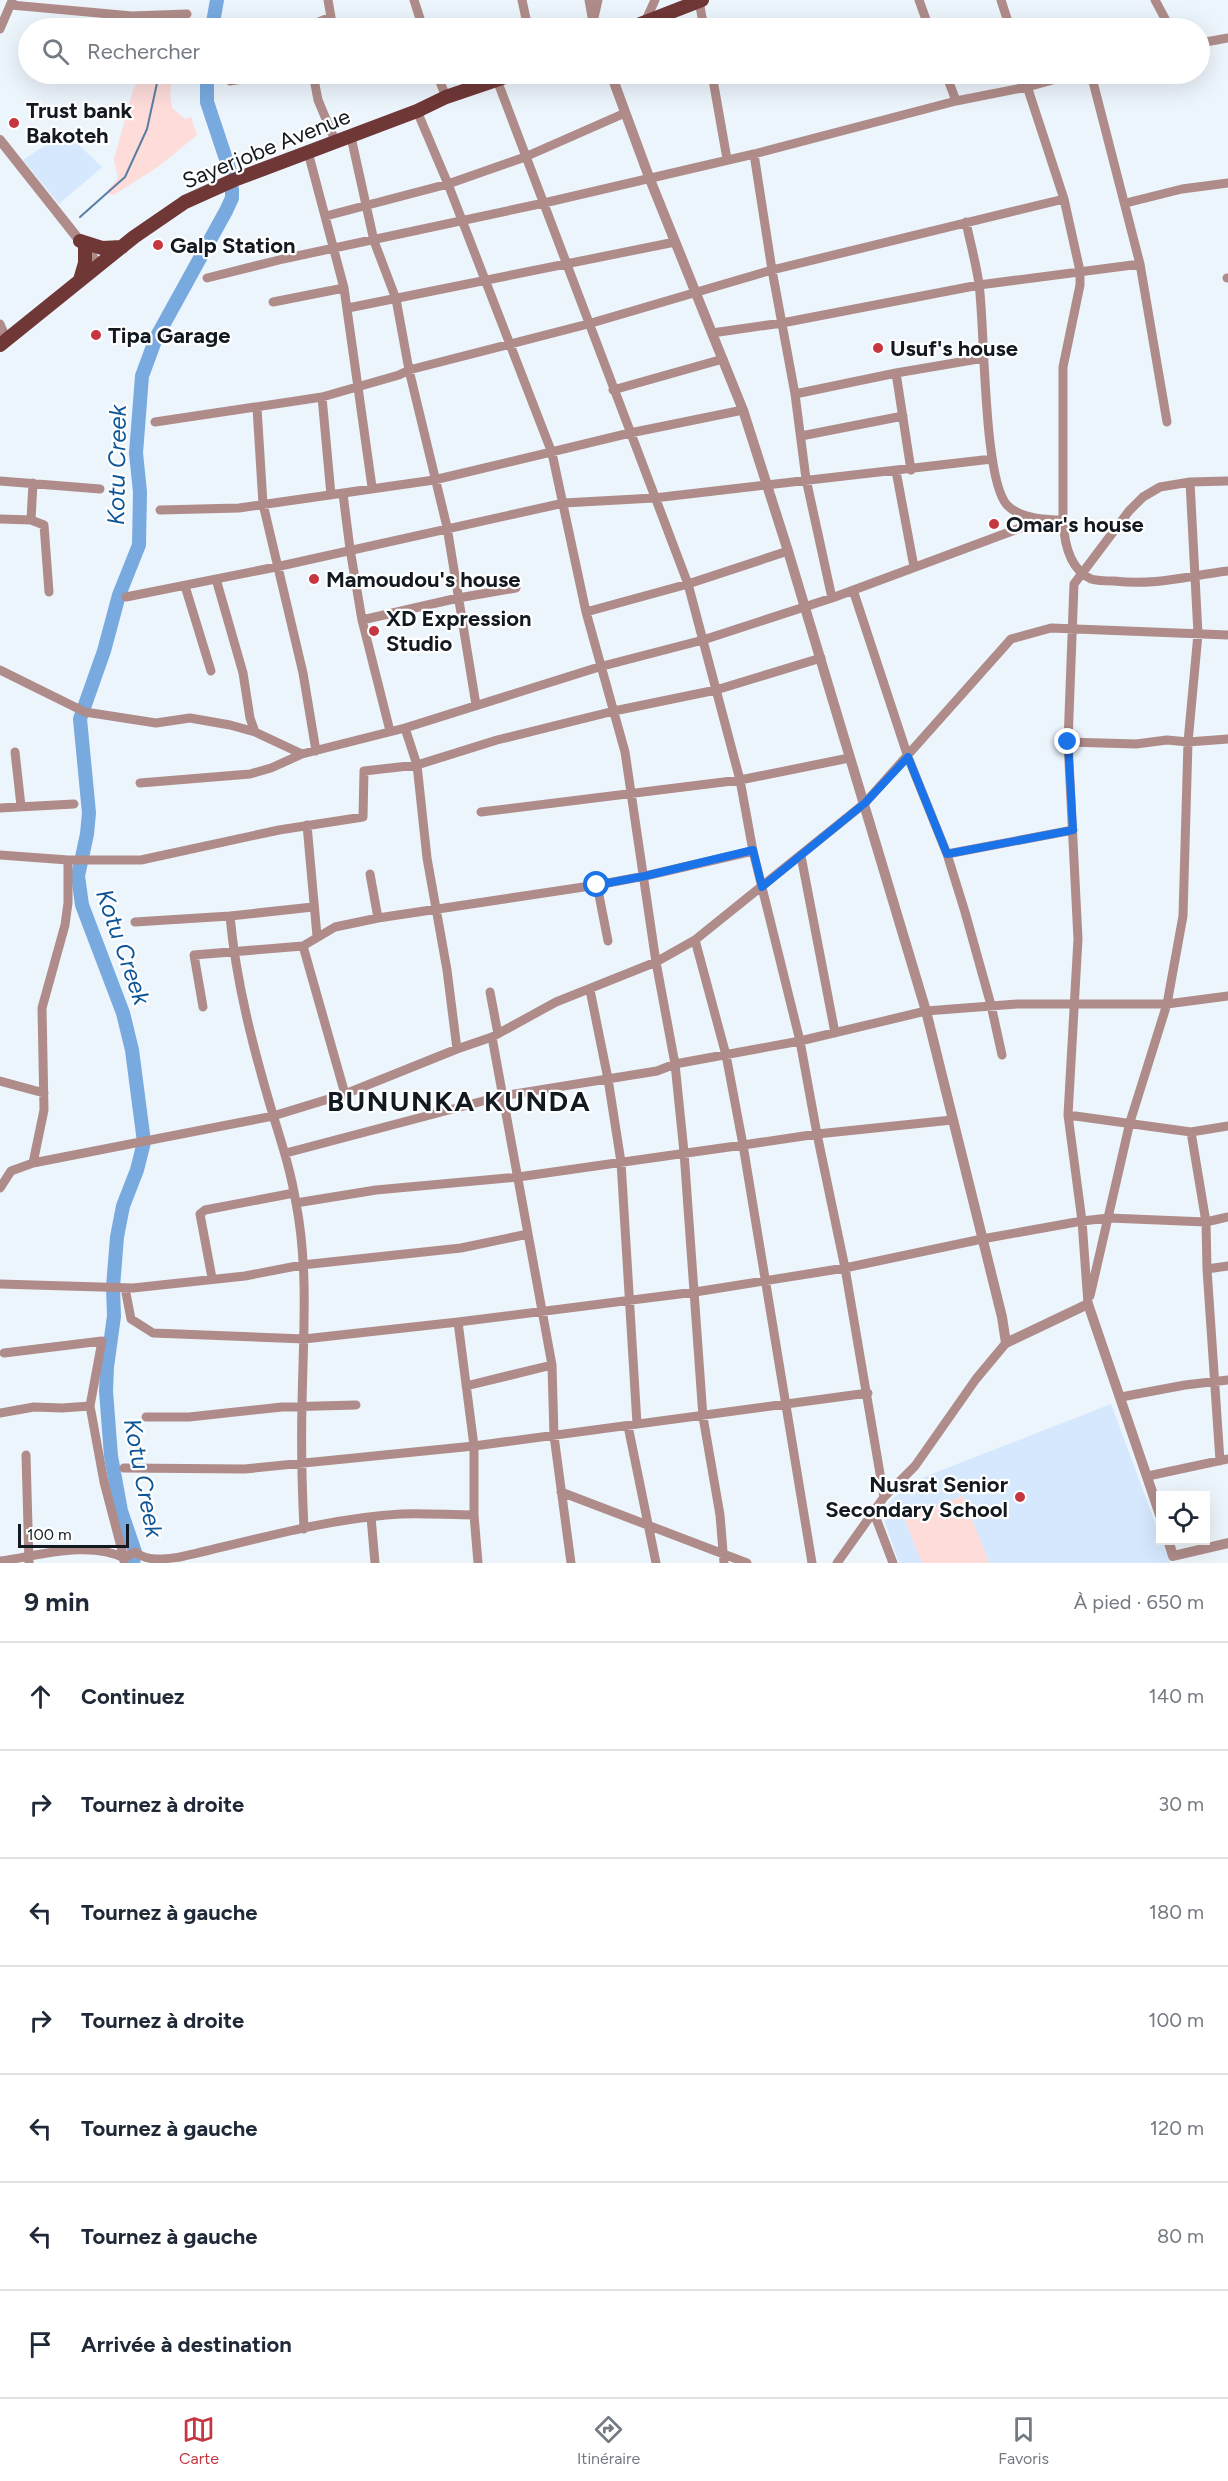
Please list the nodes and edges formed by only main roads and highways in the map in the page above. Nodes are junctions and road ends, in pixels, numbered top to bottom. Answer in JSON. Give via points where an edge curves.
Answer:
{"nodes":[{"id":1,"x":701,"y":1,"type":"edge"},
{"id":2,"x":656,"y":18,"type":"edge"},
{"id":3,"x":485,"y":84,"type":"edge"},
{"id":4,"x":122,"y":247,"type":"junction"},
{"id":5,"x":80,"y":281,"type":"junction"},
{"id":6,"x":4,"y":343,"type":"edge"}],
"edges":[{"from":1,"to":2,"type":"main road"},
{"from":3,"to":4,"type":"main road","name":"Sayerjobe Avenue","via":[[185,202]]},
{"from":4,"to":5,"type":"main road","name":"Sayerjobe Avenue"},
{"from":4,"to":5,"type":"main road","via":[[83,244],[84,269]]},
{"from":5,"to":6,"type":"main road","name":"Sayerjobe Avenue"}]}
